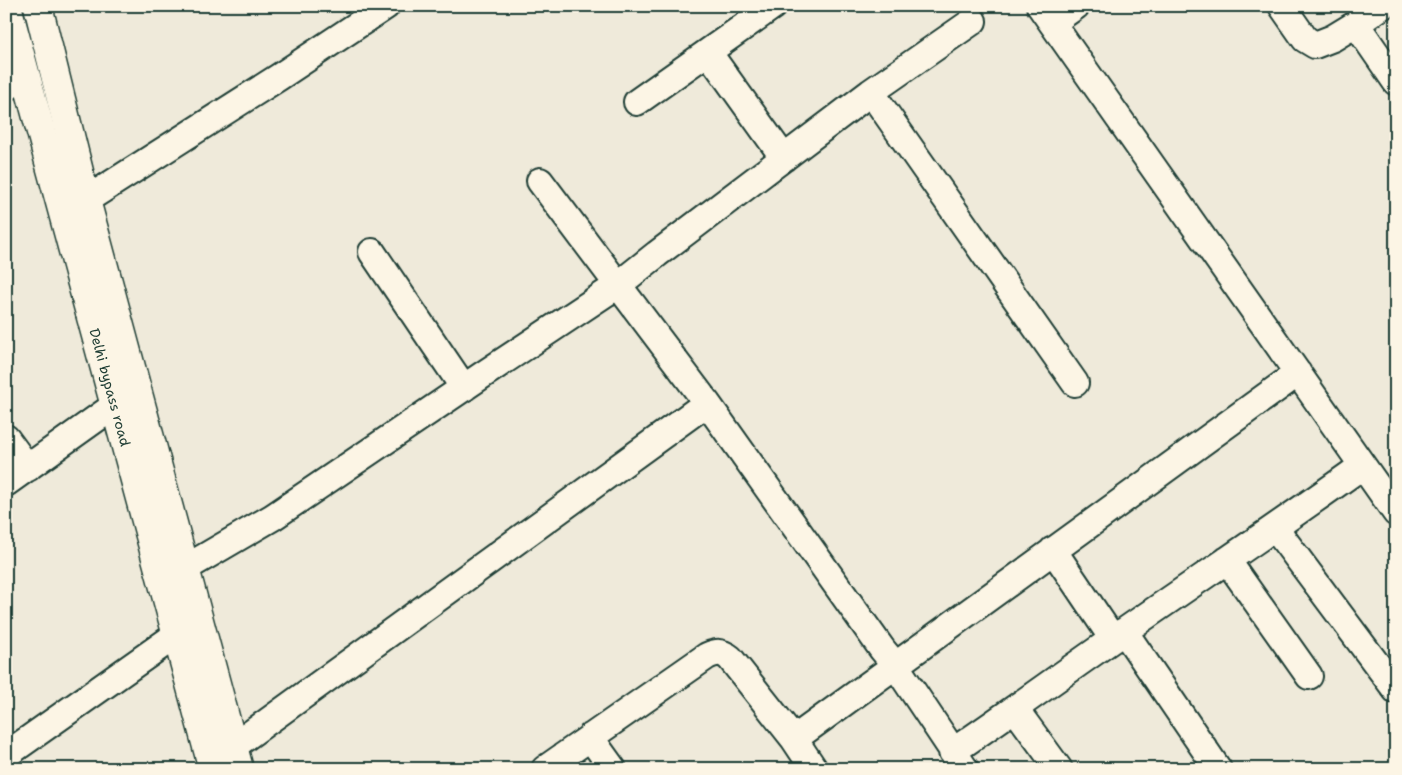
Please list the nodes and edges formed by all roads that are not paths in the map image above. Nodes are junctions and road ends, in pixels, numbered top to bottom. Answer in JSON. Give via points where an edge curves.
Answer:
{"nodes":[{"id":1,"x":6,"y":6,"type":"edge"},
{"id":2,"x":38,"y":6,"type":"edge"},
{"id":3,"x":386,"y":6,"type":"edge"},
{"id":4,"x":773,"y":6,"type":"edge"},
{"id":5,"x":1076,"y":6,"type":"edge"},
{"id":6,"x":1282,"y":6,"type":"edge"},
{"id":7,"x":1382,"y":6,"type":"edge"},
{"id":8,"x":1046,"y":15,"type":"edge"},
{"id":9,"x":974,"y":21,"type":"dead end"},
{"id":10,"x":1356,"y":24,"type":"junction"},
{"id":11,"x":708,"y":52,"type":"junction"},
{"id":12,"x":16,"y":81,"type":"edge"},
{"id":13,"x":1396,"y":82,"type":"edge"},
{"id":14,"x":871,"y":92,"type":"junction"},
{"id":15,"x":637,"y":102,"type":"dead end"},
{"id":16,"x":784,"y":158,"type":"junction"},
{"id":17,"x":540,"y":182,"type":"dead end"},
{"id":18,"x":86,"y":200,"type":"junction"},
{"id":19,"x":372,"y":252,"type":"dead end"},
{"id":20,"x":618,"y":285,"type":"junction"},
{"id":21,"x":1298,"y":373,"type":"junction"},
{"id":22,"x":1075,"y":382,"type":"dead end"},
{"id":23,"x":464,"y":388,"type":"junction"},
{"id":24,"x":707,"y":403,"type":"junction"},
{"id":25,"x":114,"y":406,"type":"junction"},
{"id":26,"x":6,"y":438,"type":"edge"},
{"id":27,"x":1362,"y":466,"type":"junction"},
{"id":28,"x":28,"y":468,"type":"junction"},
{"id":29,"x":6,"y":483,"type":"edge"},
{"id":30,"x":1396,"y":513,"type":"edge"},
{"id":31,"x":1275,"y":528,"type":"junction"},
{"id":32,"x":1053,"y":550,"type":"junction"},
{"id":33,"x":1228,"y":560,"type":"junction"},
{"id":34,"x":184,"y":569,"type":"junction"},
{"id":35,"x":176,"y":635,"type":"junction"},
{"id":36,"x":1119,"y":635,"type":"junction"},
{"id":37,"x":896,"y":666,"type":"junction"},
{"id":38,"x":1308,"y":676,"type":"dead end"},
{"id":39,"x":1396,"y":690,"type":"edge"},
{"id":40,"x":1015,"y":709,"type":"junction"},
{"id":41,"x":590,"y":737,"type":"junction"},
{"id":42,"x":794,"y":739,"type":"junction"},
{"id":43,"x":6,"y":755,"type":"edge"},
{"id":44,"x":236,"y":758,"type":"edge"},
{"id":45,"x":959,"y":760,"type":"edge"},
{"id":46,"x":209,"y":767,"type":"edge"},
{"id":47,"x":545,"y":769,"type":"edge"},
{"id":48,"x":613,"y":769,"type":"edge"},
{"id":49,"x":814,"y":769,"type":"edge"},
{"id":50,"x":1058,"y":769,"type":"edge"},
{"id":51,"x":1218,"y":769,"type":"edge"}],
"edges":[{"from":1,"to":12,"type":"main road","name":"Delhi bypass road"},
{"from":2,"to":18,"type":"main road","name":"Delhi bypass road"},
{"from":3,"to":18,"type":"street"},
{"from":4,"to":11,"type":"street"},
{"from":5,"to":8,"type":"street"},
{"from":6,"to":10,"type":"street","via":[[1304,39],[1316,45]]},
{"from":7,"to":10,"type":"street"},
{"from":8,"to":21,"type":"street"},
{"from":9,"to":14,"type":"street"},
{"from":10,"to":13,"type":"street"},
{"from":11,"to":15,"type":"street"},
{"from":11,"to":16,"type":"street"},
{"from":12,"to":25,"type":"main road","name":"Delhi bypass road"},
{"from":14,"to":16,"type":"street"},
{"from":14,"to":22,"type":"street"},
{"from":16,"to":20,"type":"street"},
{"from":17,"to":20,"type":"street"},
{"from":18,"to":34,"type":"main road","name":"Delhi bypass road"},
{"from":19,"to":23,"type":"street"},
{"from":20,"to":23,"type":"street"},
{"from":20,"to":24,"type":"street"},
{"from":21,"to":27,"type":"street"},
{"from":21,"to":32,"type":"street"},
{"from":23,"to":34,"type":"street","via":[[273,517]]},
{"from":24,"to":37,"type":"street"},
{"from":24,"to":44,"type":"street"},
{"from":25,"to":28,"type":"street"},
{"from":25,"to":35,"type":"main road","name":"Delhi bypass road"},
{"from":26,"to":28,"type":"street"},
{"from":27,"to":30,"type":"street"},
{"from":27,"to":31,"type":"street"},
{"from":28,"to":29,"type":"street"},
{"from":31,"to":33,"type":"street"},
{"from":31,"to":39,"type":"street"},
{"from":32,"to":36,"type":"street"},
{"from":32,"to":37,"type":"street"},
{"from":33,"to":36,"type":"street"},
{"from":33,"to":38,"type":"street"},
{"from":34,"to":44,"type":"main road","name":"Delhi bypass road"},
{"from":35,"to":43,"type":"street"},
{"from":35,"to":46,"type":"main road","name":"Delhi bypass road"},
{"from":36,"to":40,"type":"street"},
{"from":36,"to":51,"type":"street"},
{"from":37,"to":42,"type":"street"},
{"from":37,"to":45,"type":"street"},
{"from":40,"to":45,"type":"street"},
{"from":40,"to":50,"type":"street"},
{"from":41,"to":42,"type":"street","via":[[716,652],[730,658]]},
{"from":41,"to":47,"type":"street"},
{"from":41,"to":48,"type":"street"},
{"from":42,"to":49,"type":"street"},
{"from":44,"to":46,"type":"street"}]}
